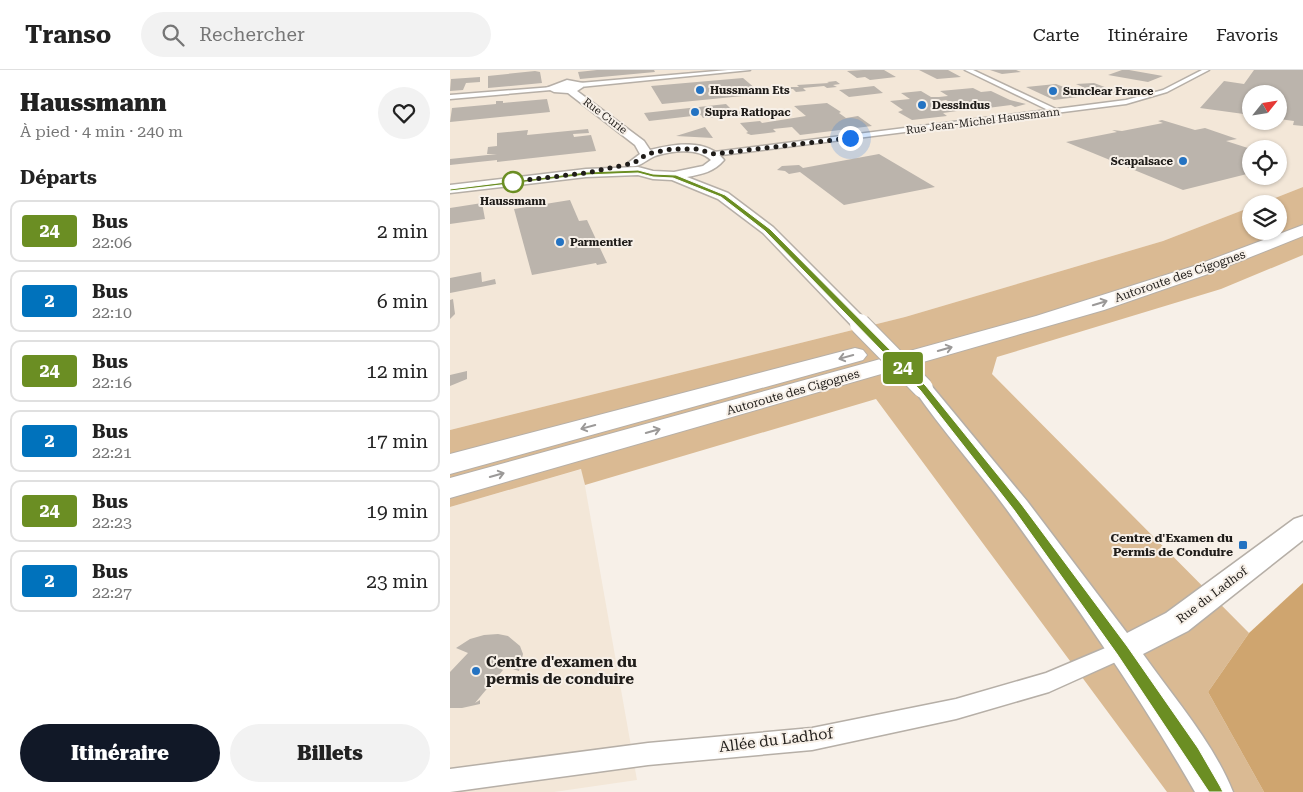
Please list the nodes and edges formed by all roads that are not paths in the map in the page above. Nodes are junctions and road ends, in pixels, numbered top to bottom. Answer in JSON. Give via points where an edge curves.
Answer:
{"nodes":[{"id":1,"x":747,"y":70,"type":"edge"},
{"id":2,"x":968,"y":70,"type":"edge"},
{"id":3,"x":1206,"y":70,"type":"edge"},
{"id":4,"x":564,"y":83,"type":"junction"},
{"id":5,"x":580,"y":85,"type":"joint"},
{"id":6,"x":551,"y":88,"type":"joint"},
{"id":7,"x":450,"y":97,"type":"edge"},
{"id":8,"x":1058,"y":112,"type":"junction"},
{"id":9,"x":640,"y":143,"type":"junction"},
{"id":10,"x":671,"y":149,"type":"junction"},
{"id":11,"x":647,"y":154,"type":"junction"},
{"id":12,"x":716,"y":157,"type":"junction"},
{"id":13,"x":636,"y":167,"type":"junction"},
{"id":14,"x":707,"y":169,"type":"junction"},
{"id":15,"x":674,"y":176,"type":"junction"},
{"id":16,"x":450,"y":189,"type":"edge"},
{"id":17,"x":723,"y":196,"type":"junction"},
{"id":18,"x":1303,"y":214,"type":"edge"},
{"id":19,"x":1287,"y":221,"type":"edge"},
{"id":20,"x":1303,"y":230,"type":"edge"},
{"id":21,"x":1242,"y":238,"type":"edge"},
{"id":22,"x":450,"y":464,"type":"edge"},
{"id":23,"x":450,"y":488,"type":"edge"},
{"id":24,"x":1303,"y":526,"type":"edge"},
{"id":25,"x":1122,"y":650,"type":"junction"},
{"id":26,"x":450,"y":781,"type":"edge"},
{"id":27,"x":1215,"y":792,"type":"edge"}],
"edges":[{"from":1,"to":5,"type":"street"},
{"from":2,"to":8,"type":"street"},
{"from":3,"to":8,"type":"street","name":"Rue Jean-Michel Haussmann","via":[[1156,94]]},
{"from":4,"to":5,"type":"main road"},
{"from":4,"to":6,"type":"main road"},
{"from":4,"to":9,"type":"main road","name":"Rue Curie"},
{"from":6,"to":7,"type":"street"},
{"from":8,"to":12,"type":"street","name":"Rue Jean-Michel Haussmann"},
{"from":9,"to":10,"type":"main road","name":"Rue Curie"},
{"from":9,"to":11,"type":"main road","name":"Rue Curie"},
{"from":10,"to":11,"type":"main road"},
{"from":10,"to":12,"type":"main road","via":[[697,149]]},
{"from":11,"to":13,"type":"main road"},
{"from":12,"to":14,"type":"main road"},
{"from":13,"to":15,"type":"main road","via":[[653,176]]},
{"from":13,"to":16,"type":"main road"},
{"from":14,"to":15,"type":"main road"},
{"from":14,"to":17,"type":"main road"},
{"from":15,"to":17,"type":"main road"},
{"from":17,"to":25,"type":"main road","bridge":true,"via":[[768,230],[923,388],[1018,507]]},
{"from":18,"to":19,"type":"highway"},
{"from":23,"to":20,"type":"highway","name":"Autoroute des Cigognes","one_way":true,"via":[[1032,324],[1206,268]]},
{"from":21,"to":22,"type":"highway","name":"Autoroute des Cigognes","one_way":true,"via":[[1034,306]]},
{"from":24,"to":25,"type":"main road","name":"Rue du Ladhof","via":[[1177,622]]},
{"from":25,"to":26,"type":"street","name":"Allée du Ladhof","via":[[1048,682],[956,709],[812,739],[648,754]]},
{"from":25,"to":27,"type":"main road"}]}
